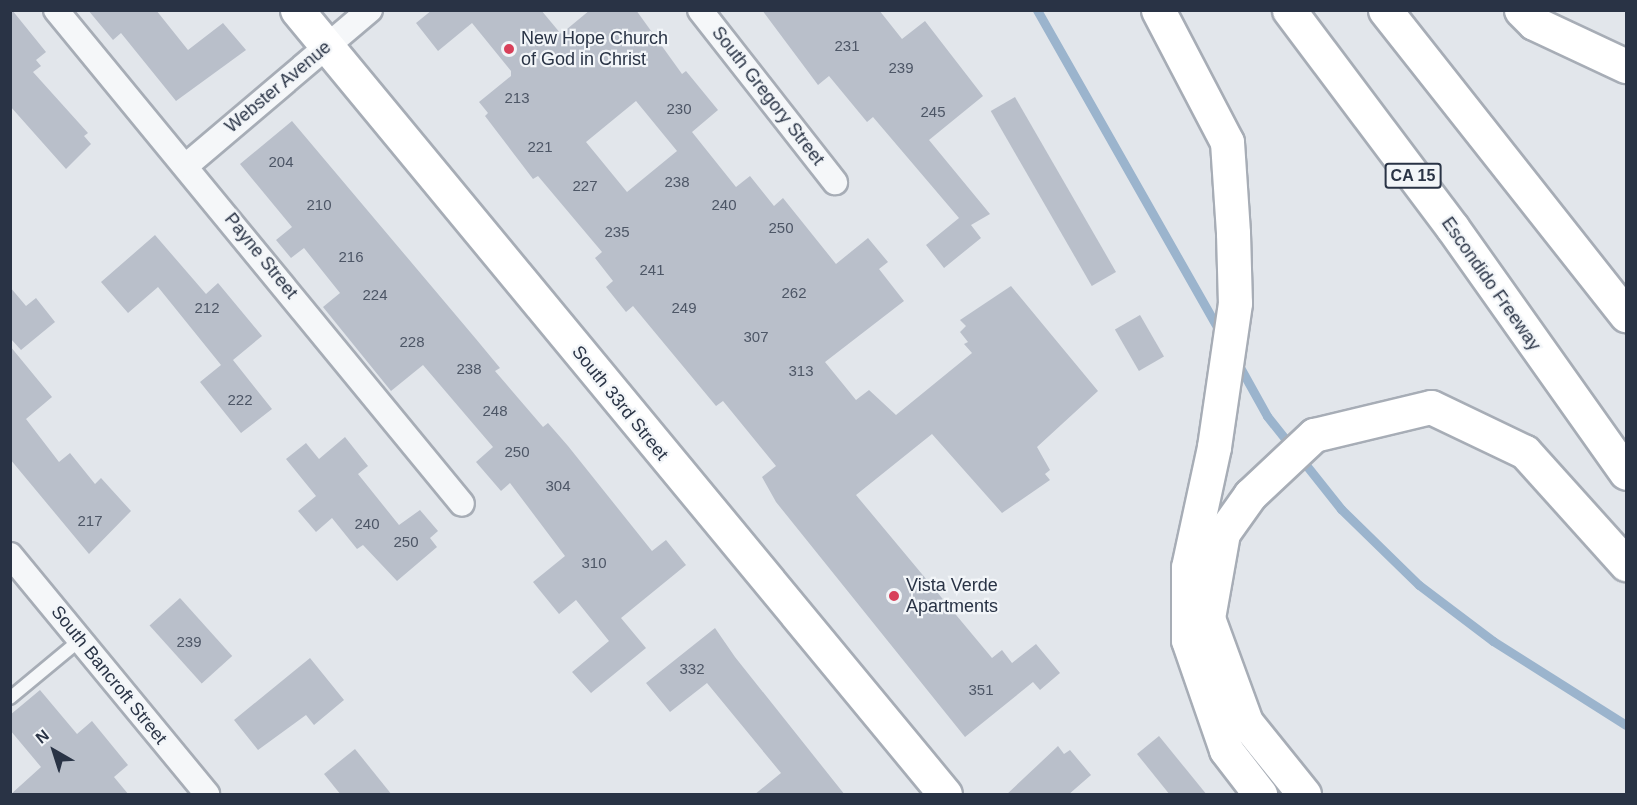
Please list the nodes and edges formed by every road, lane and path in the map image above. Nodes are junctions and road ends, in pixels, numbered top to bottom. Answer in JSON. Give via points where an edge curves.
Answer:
{"nodes":[{"id":1,"x":56,"y":10,"type":"edge"},
{"id":2,"x":297,"y":10,"type":"edge"},
{"id":3,"x":370,"y":10,"type":"edge"},
{"id":4,"x":700,"y":10,"type":"edge"},
{"id":5,"x":1158,"y":10,"type":"edge"},
{"id":6,"x":1289,"y":10,"type":"edge"},
{"id":7,"x":1385,"y":10,"type":"edge"},
{"id":8,"x":1521,"y":10,"type":"edge"},
{"id":9,"x":326,"y":46,"type":"junction"},
{"id":10,"x":1626,"y":66,"type":"edge"},
{"id":11,"x":187,"y":165,"type":"junction"},
{"id":12,"x":835,"y":182,"type":"dead end"},
{"id":13,"x":1626,"y":315,"type":"edge"},
{"id":14,"x":1626,"y":472,"type":"edge"},
{"id":15,"x":462,"y":504,"type":"dead end"},
{"id":16,"x":10,"y":555,"type":"edge"},
{"id":17,"x":1626,"y":564,"type":"edge"},
{"id":18,"x":80,"y":640,"type":"junction"},
{"id":19,"x":10,"y":698,"type":"edge"},
{"id":20,"x":207,"y":795,"type":"edge"},
{"id":21,"x":945,"y":795,"type":"edge"},
{"id":22,"x":1260,"y":795,"type":"edge"},
{"id":23,"x":1304,"y":795,"type":"edge"}],
"edges":[{"from":1,"to":11,"type":"street","name":"Payne Street"},
{"from":2,"to":9,"type":"main road","name":"South 33rd Street"},
{"from":3,"to":9,"type":"street","name":"Webster Avenue"},
{"from":4,"to":12,"type":"street","name":"South Gregory Street"},
{"from":5,"to":22,"type":"main road","via":[[1227,142],[1235,303],[1214,447],[1188,567],[1188,640],[1226,750]]},
{"from":6,"to":14,"type":"main road","name":"Escondido Freeway","number":"CA 15","via":[[1452,227]]},
{"from":7,"to":13,"type":"main road"},
{"from":8,"to":10,"type":"main road","via":[[1534,23]]},
{"from":9,"to":11,"type":"street","name":"Webster Avenue"},
{"from":9,"to":21,"type":"main road","name":"South 33rd Street"},
{"from":11,"to":15,"type":"street","name":"Payne Street"},
{"from":16,"to":18,"type":"street","name":"South Bancroft Street"},
{"from":17,"to":23,"type":"main road","via":[[1525,452],[1431,407],[1314,435],[1250,495],[1222,533],[1208,618],[1246,722]]},
{"from":18,"to":19,"type":"lane"},
{"from":18,"to":20,"type":"street","name":"South Bancroft Street"}]}
